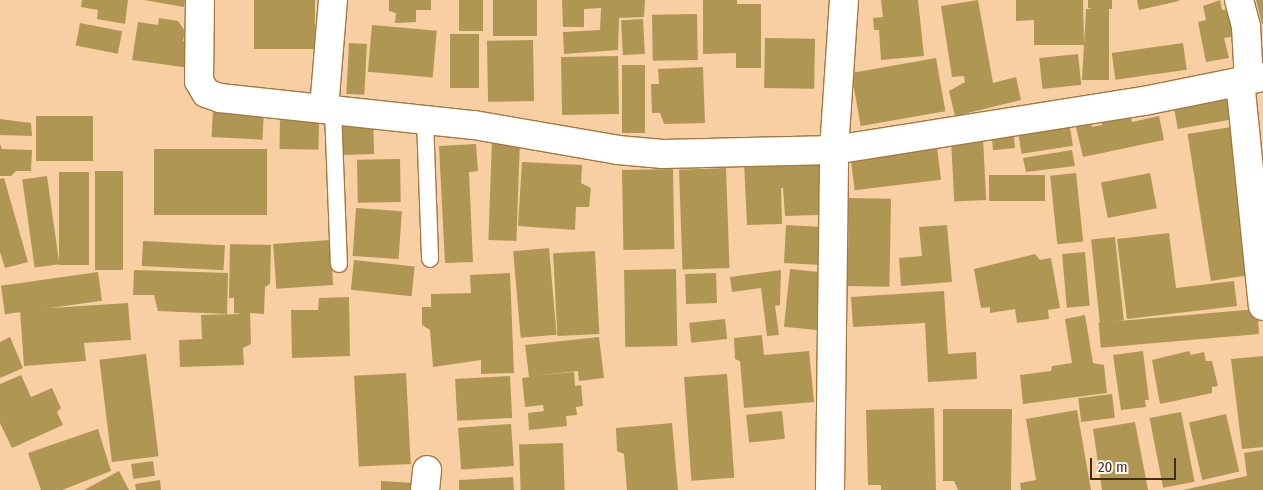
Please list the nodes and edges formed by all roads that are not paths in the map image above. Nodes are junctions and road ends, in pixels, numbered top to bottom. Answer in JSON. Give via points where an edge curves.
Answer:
{"nodes":[{"id":1,"x":200,"y":0,"type":"edge"},
{"id":2,"x":333,"y":0,"type":"edge"},
{"id":3,"x":844,"y":0,"type":"edge"},
{"id":4,"x":1239,"y":0,"type":"edge"},
{"id":5,"x":1250,"y":80,"type":"edge"},
{"id":6,"x":328,"y":110,"type":"junction"},
{"id":7,"x":425,"y":120,"type":"junction"},
{"id":8,"x":834,"y":150,"type":"junction"},
{"id":9,"x":430,"y":259,"type":"dead end"},
{"id":10,"x":339,"y":264,"type":"dead end"},
{"id":11,"x":1263,"y":306,"type":"edge"},
{"id":12,"x":830,"y":490,"type":"edge"}],
"edges":[{"from":1,"to":6,"type":"street","via":[[199,81],[206,93],[220,98]]},
{"from":2,"to":6,"type":"street"},
{"from":3,"to":8,"type":"street"},
{"from":4,"to":5,"type":"street","via":[[1246,27]]},
{"from":5,"to":8,"type":"street","via":[[1144,101]]},
{"from":5,"to":11,"type":"street"},
{"from":6,"to":7,"type":"street"},
{"from":6,"to":10,"type":"lane"},
{"from":7,"to":8,"type":"street","via":[[663,154]]},
{"from":7,"to":9,"type":"lane"},
{"from":8,"to":12,"type":"street"}]}
